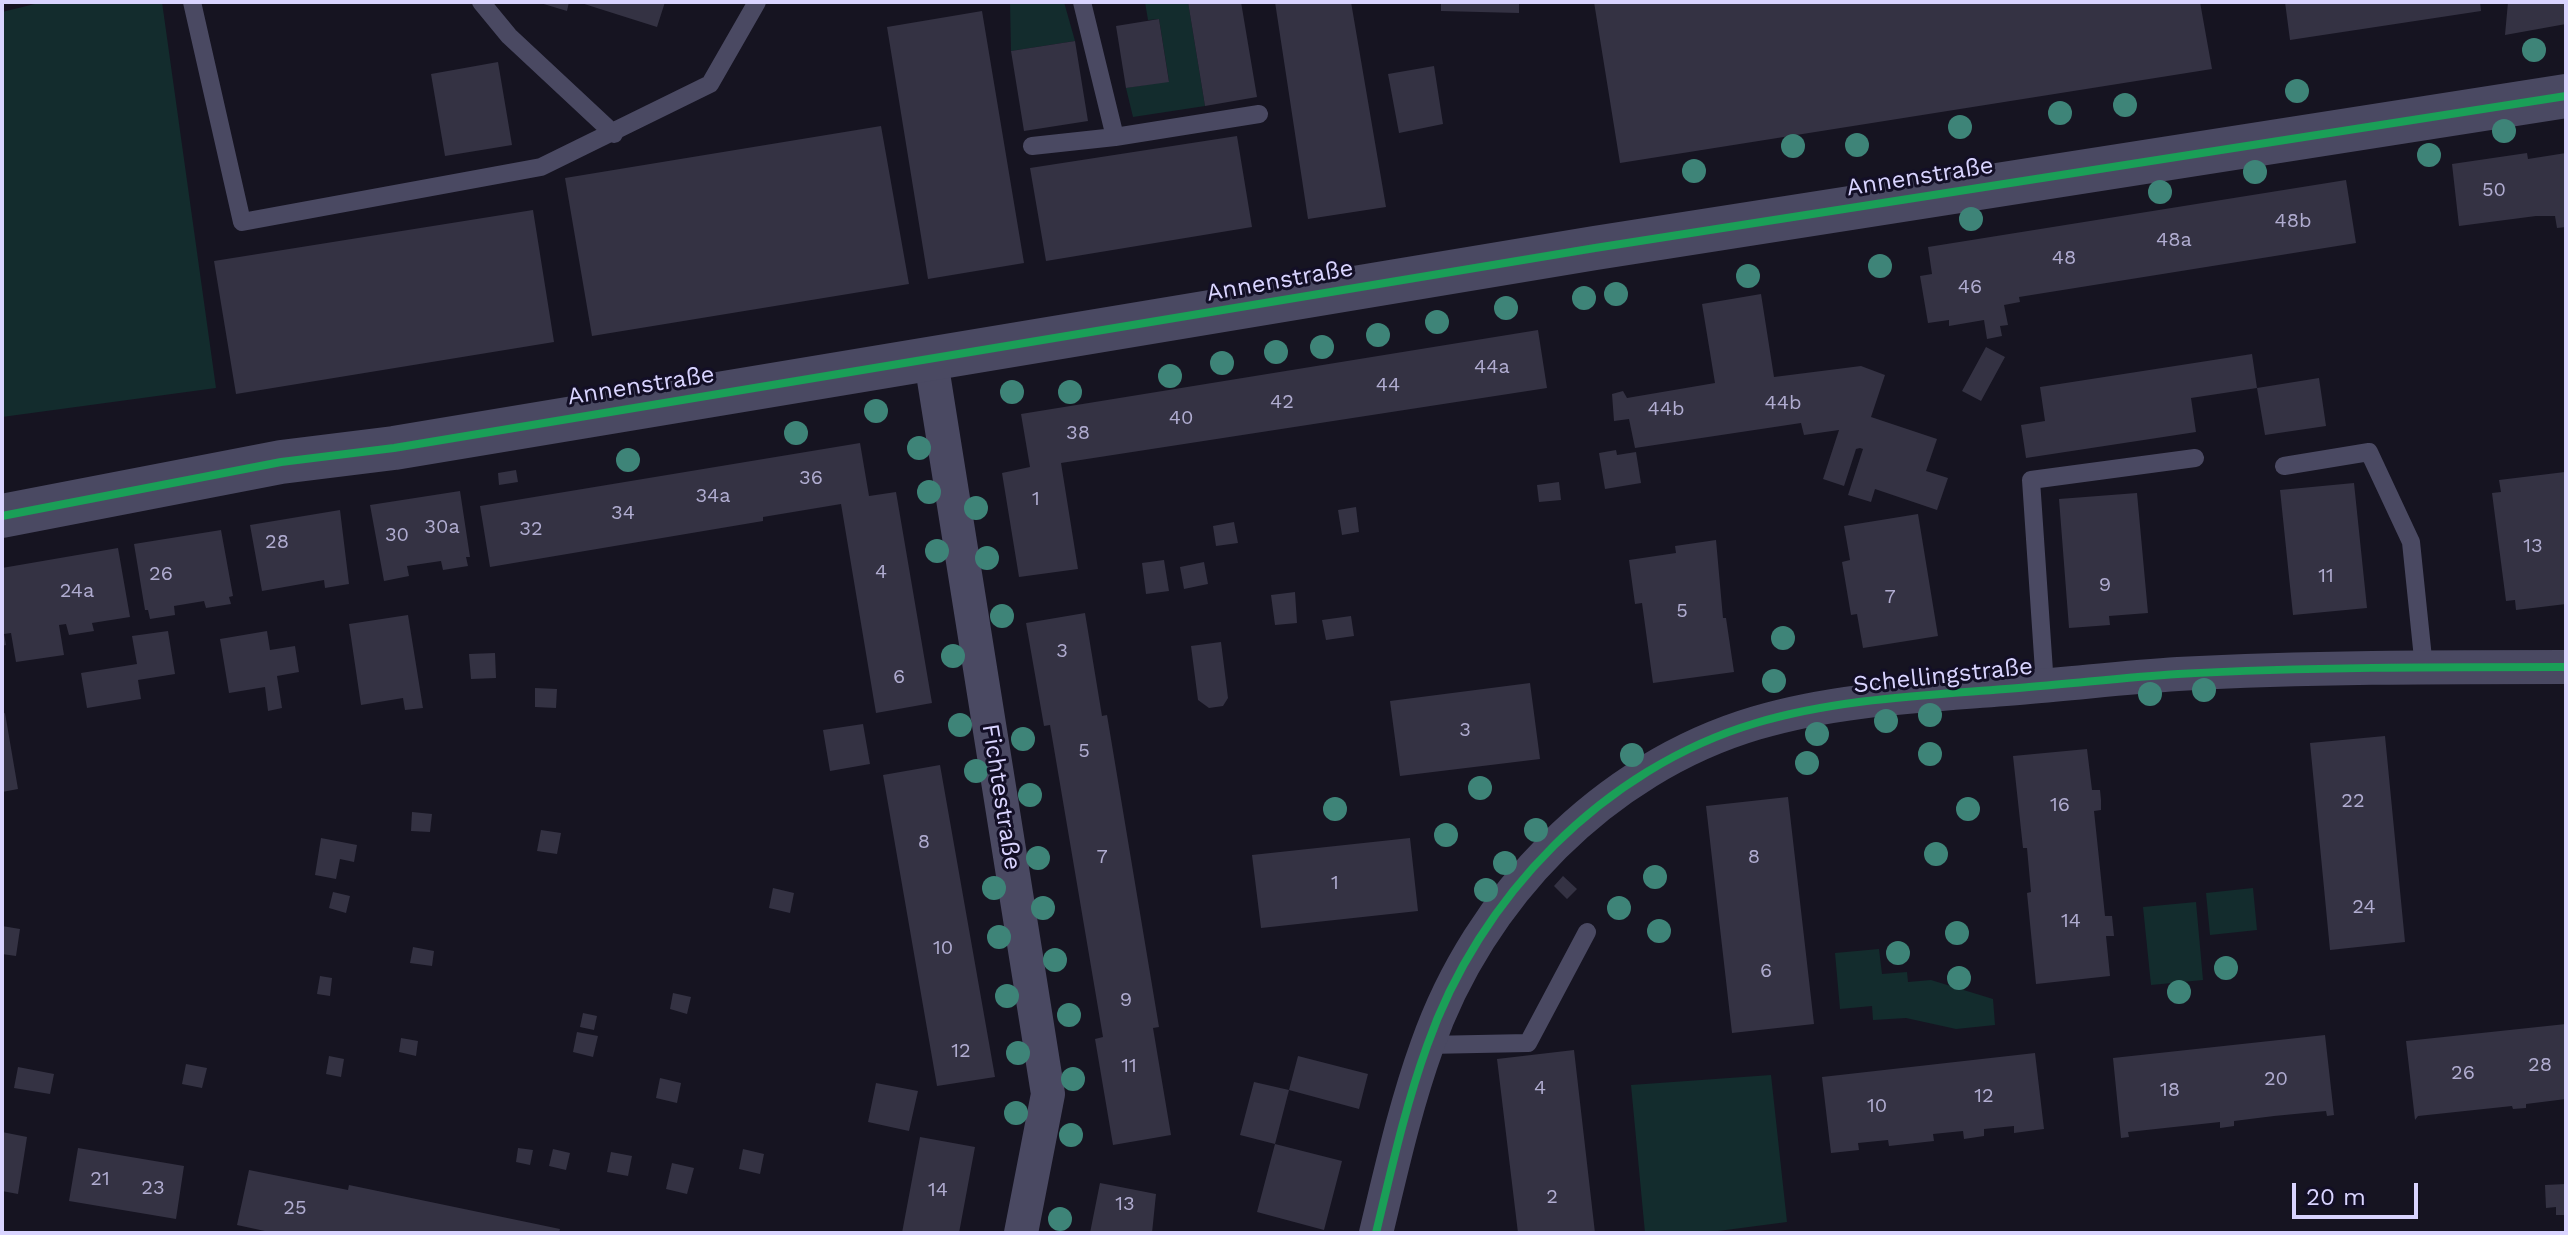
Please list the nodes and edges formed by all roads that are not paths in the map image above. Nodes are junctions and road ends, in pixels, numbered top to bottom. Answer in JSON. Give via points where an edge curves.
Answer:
{"nodes":[{"id":1,"x":192,"y":2,"type":"edge"},
{"id":2,"x":481,"y":2,"type":"edge"},
{"id":3,"x":757,"y":2,"type":"edge"},
{"id":4,"x":1082,"y":2,"type":"edge"},
{"id":5,"x":2566,"y":96,"type":"edge"},
{"id":6,"x":1259,"y":114,"type":"dead end"},
{"id":7,"x":614,"y":134,"type":"junction"},
{"id":8,"x":1115,"y":137,"type":"junction"},
{"id":9,"x":1032,"y":146,"type":"dead end"},
{"id":10,"x":931,"y":361,"type":"junction"},
{"id":11,"x":2195,"y":458,"type":"dead end"},
{"id":12,"x":2284,"y":466,"type":"dead end"},
{"id":13,"x":2,"y":516,"type":"edge"},
{"id":14,"x":2566,"y":667,"type":"edge"},
{"id":15,"x":2424,"y":668,"type":"junction"},
{"id":16,"x":2045,"y":686,"type":"junction"},
{"id":17,"x":1587,"y":932,"type":"dead end"},
{"id":18,"x":1427,"y":1045,"type":"junction"},
{"id":19,"x":1021,"y":1233,"type":"edge"},
{"id":20,"x":1376,"y":1233,"type":"edge"}],
"edges":[{"from":1,"to":7,"type":"lane","via":[[242,222],[541,167]]},
{"from":2,"to":7,"type":"lane","via":[[509,36]]},
{"from":3,"to":7,"type":"lane","via":[[710,84]]},
{"from":4,"to":8,"type":"lane"},
{"from":5,"to":10,"type":"street","name":"Annenstraße","via":[[1595,248]]},
{"from":6,"to":8,"type":"lane"},
{"from":8,"to":9,"type":"lane"},
{"from":10,"to":13,"type":"street","name":"Annenstraße","via":[[281,462]]},
{"from":10,"to":19,"type":"street","name":"Fichtestraße","via":[[1048,1094]]},
{"from":11,"to":16,"type":"lane","via":[[2031,480]]},
{"from":12,"to":15,"type":"lane","via":[[2369,452],[2411,542]]},
{"from":14,"to":15,"type":"street","name":"Schellingstraße"},
{"from":15,"to":16,"type":"street","name":"Schellingstraße","via":[[2173,674]]},
{"from":16,"to":18,"type":"street","name":"Schellingstraße","via":[[1902,698],[1778,717],[1719,736],[1660,764],[1601,805],[1523,879],[1467,960]]},
{"from":17,"to":18,"type":"lane","via":[[1528,1043]]},
{"from":18,"to":20,"type":"street","name":"Schellingstraße"}]}
